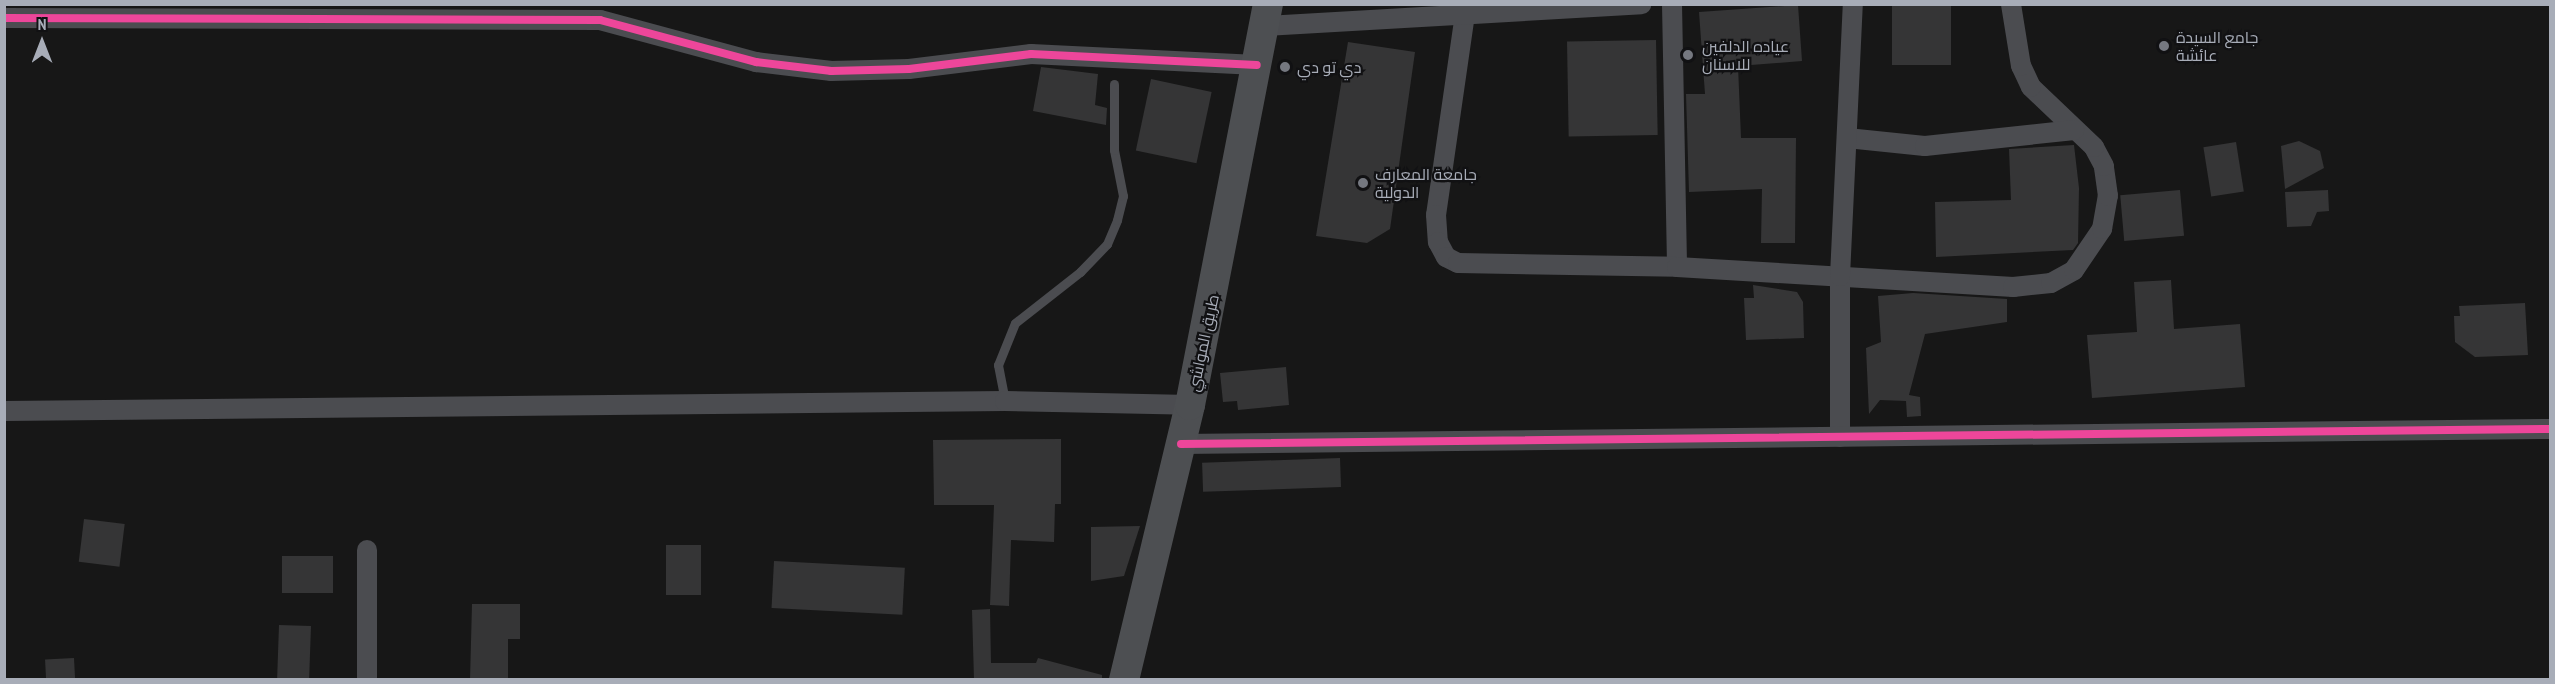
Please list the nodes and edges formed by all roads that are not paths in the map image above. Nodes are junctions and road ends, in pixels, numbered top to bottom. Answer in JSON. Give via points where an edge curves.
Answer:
{"nodes":[{"id":1,"x":1641,"y":4,"type":"edge"},
{"id":2,"x":1672,"y":4,"type":"edge"},
{"id":3,"x":1853,"y":4,"type":"edge"},
{"id":4,"x":2011,"y":4,"type":"edge"},
{"id":5,"x":1507,"y":8,"type":"edge"},
{"id":6,"x":193,"y":11,"type":"edge"},
{"id":7,"x":1465,"y":14,"type":"junction"},
{"id":8,"x":1266,"y":16,"type":"edge"},
{"id":9,"x":4,"y":18,"type":"edge"},
{"id":10,"x":1257,"y":65,"type":"junction"},
{"id":11,"x":1114,"y":84,"type":"dead end"},
{"id":12,"x":2074,"y":130,"type":"junction"},
{"id":13,"x":1847,"y":138,"type":"junction"},
{"id":14,"x":1677,"y":267,"type":"junction"},
{"id":15,"x":1840,"y":276,"type":"junction"},
{"id":16,"x":1005,"y":401,"type":"junction"},
{"id":17,"x":1190,"y":405,"type":"junction"},
{"id":18,"x":4,"y":411,"type":"edge"},
{"id":19,"x":2550,"y":429,"type":"edge"},
{"id":20,"x":1840,"y":436,"type":"junction"},
{"id":21,"x":1181,"y":444,"type":"junction"},
{"id":22,"x":367,"y":550,"type":"dead end"},
{"id":23,"x":367,"y":680,"type":"edge"},
{"id":24,"x":1124,"y":680,"type":"edge"}],
"edges":[{"from":1,"to":5,"type":"street"},
{"from":2,"to":14,"type":"street"},
{"from":3,"to":13,"type":"street"},
{"from":4,"to":12,"type":"street","via":[[2021,66],[2031,87]]},
{"from":5,"to":7,"type":"street"},
{"from":6,"to":9,"type":"street"},
{"from":6,"to":10,"type":"street","via":[[600,20],[756,62],[831,71],[909,69],[1031,54]]},
{"from":7,"to":8,"type":"street"},
{"from":7,"to":14,"type":"street","via":[[1436,215],[1438,242],[1446,257],[1458,263]]},
{"from":8,"to":10,"type":"main road","name":"طريق المواشي"},
{"from":10,"to":17,"type":"main road","name":"طريق المواشي"},
{"from":11,"to":16,"type":"lane","via":[[1114,150],[1123,196],[1117,220],[1107,244],[1080,272],[1015,322],[998,365]]},
{"from":12,"to":13,"type":"street","via":[[1925,146]]},
{"from":12,"to":15,"type":"street","via":[[2104,166],[2108,196],[2102,229],[2074,270],[2051,283],[2013,287]]},
{"from":13,"to":15,"type":"street"},
{"from":14,"to":15,"type":"street"},
{"from":15,"to":20,"type":"street"},
{"from":16,"to":17,"type":"street"},
{"from":16,"to":18,"type":"street"},
{"from":17,"to":21,"type":"main road","name":"طريق المواشي"},
{"from":19,"to":20,"type":"street"},
{"from":20,"to":21,"type":"street"},
{"from":21,"to":24,"type":"main road","name":"طريق المواشي"},
{"from":22,"to":23,"type":"street"}]}
